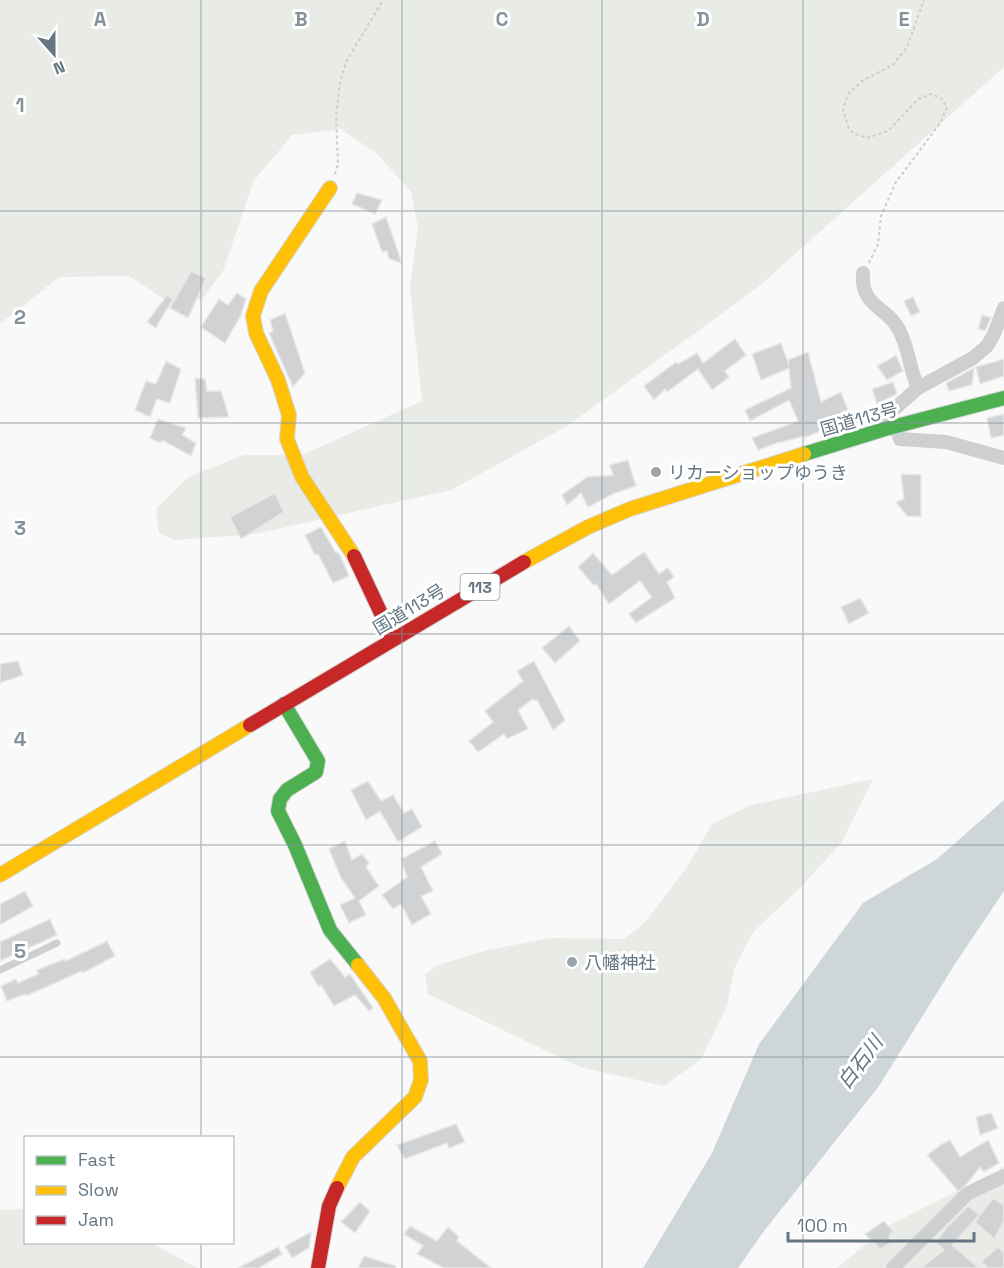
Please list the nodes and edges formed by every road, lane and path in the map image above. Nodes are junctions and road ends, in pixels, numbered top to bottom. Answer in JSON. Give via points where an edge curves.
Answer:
{"nodes":[{"id":1,"x":383,"y":0,"type":"edge"},
{"id":2,"x":924,"y":0,"type":"edge"},
{"id":3,"x":330,"y":188,"type":"joint"},
{"id":4,"x":863,"y":273,"type":"joint"},
{"id":5,"x":1004,"y":308,"type":"edge"},
{"id":6,"x":918,"y":388,"type":"junction"},
{"id":7,"x":1004,"y":398,"type":"edge"},
{"id":8,"x":890,"y":428,"type":"junction"},
{"id":9,"x":1004,"y":458,"type":"edge"},
{"id":10,"x":393,"y":639,"type":"junction"},
{"id":11,"x":284,"y":704,"type":"junction"},
{"id":12,"x":0,"y":875,"type":"edge"},
{"id":13,"x":57,"y":943,"type":"dead end"},
{"id":14,"x":0,"y":970,"type":"edge"},
{"id":15,"x":1004,"y":1176,"type":"edge"},
{"id":16,"x":318,"y":1268,"type":"edge"},
{"id":17,"x":893,"y":1268,"type":"edge"}],
"edges":[{"from":1,"to":3,"type":"path","via":[[346,62],[340,81],[336,117],[338,164]]},
{"from":2,"to":4,"type":"path","via":[[907,47],[893,65],[862,81],[848,94],[843,110],[849,129],[867,138],[888,131],[918,99],[931,94],[941,98],[947,107],[941,122],[896,182],[881,216],[878,244]]},
{"from":3,"to":10,"type":"main road","via":[[261,291],[253,316],[289,415],[287,439],[302,477],[350,549]]},
{"from":4,"to":6,"type":"street","via":[[866,296],[901,332]]},
{"from":5,"to":6,"type":"street","via":[[987,346]]},
{"from":6,"to":8,"type":"street","via":[[893,410]]},
{"from":7,"to":8,"type":"main road","name":"国道113号","number":"113"},
{"from":8,"to":9,"type":"street","via":[[900,439],[946,442]]},
{"from":8,"to":10,"type":"main road","name":"国道113号","number":"113","via":[[630,509],[532,557]]},
{"from":10,"to":11,"type":"main road","name":"国道113号","number":"113"},
{"from":11,"to":12,"type":"main road","name":"国道113号","number":"113"},
{"from":11,"to":16,"type":"main road","via":[[318,761],[316,772],[287,790],[278,811],[330,930],[384,998],[420,1061],[422,1072],[415,1097],[353,1157],[337,1187],[329,1206]]},
{"from":13,"to":14,"type":"lane"},
{"from":15,"to":17,"type":"street","via":[[967,1194]]}]}
